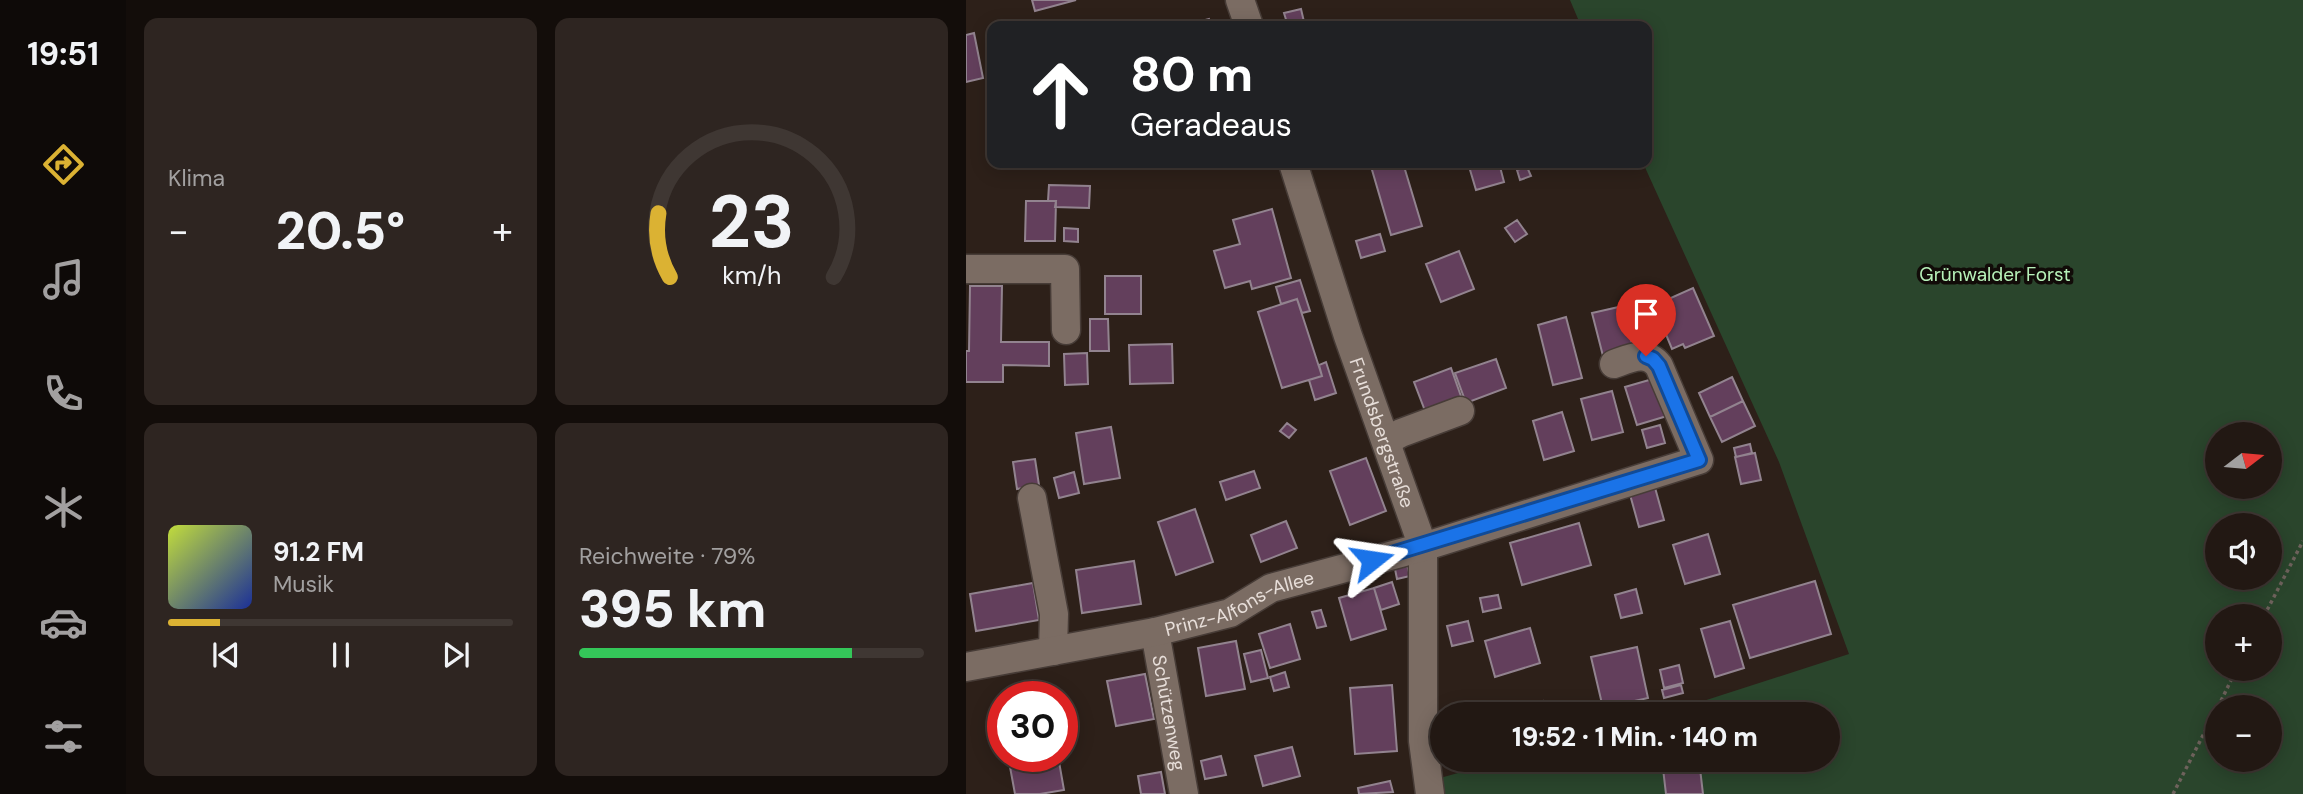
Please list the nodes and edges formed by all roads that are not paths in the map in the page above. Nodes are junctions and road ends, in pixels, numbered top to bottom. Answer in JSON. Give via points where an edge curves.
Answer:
{"nodes":[{"id":1,"x":1240,"y":0,"type":"edge"},
{"id":2,"x":1247,"y":21,"type":"edge"},
{"id":3,"x":1295,"y":168,"type":"edge"},
{"id":4,"x":966,"y":269,"type":"edge"},
{"id":5,"x":1066,"y":330,"type":"dead end"},
{"id":6,"x":1614,"y":364,"type":"dead end"},
{"id":7,"x":1460,"y":411,"type":"dead end"},
{"id":8,"x":1386,"y":441,"type":"junction"},
{"id":9,"x":1032,"y":498,"type":"dead end"},
{"id":10,"x":1423,"y":547,"type":"junction"},
{"id":11,"x":1155,"y":632,"type":"junction"},
{"id":12,"x":1053,"y":651,"type":"junction"},
{"id":13,"x":966,"y":667,"type":"edge"},
{"id":14,"x":1184,"y":794,"type":"edge"},
{"id":15,"x":1430,"y":794,"type":"edge"}],
"edges":[{"from":1,"to":2,"type":"street"},
{"from":3,"to":8,"type":"street","name":"Frundsbergstraße"},
{"from":4,"to":5,"type":"street","via":[[1065,270]]},
{"from":6,"to":10,"type":"street","name":"Prinz-Alfons-Allee","via":[[1636,356],[1653,359],[1699,460]]},
{"from":7,"to":8,"type":"street"},
{"from":8,"to":10,"type":"street","name":"Frundsbergstraße"},
{"from":9,"to":12,"type":"street","via":[[1054,614]]},
{"from":10,"to":11,"type":"street","name":"Prinz-Alfons-Allee","via":[[1271,588],[1230,613]]},
{"from":10,"to":15,"type":"street","name":"Frundsbergstraße","via":[[1423,741]]},
{"from":11,"to":12,"type":"street","name":"Prinz-Alfons-Allee"},
{"from":11,"to":14,"type":"street","name":"Schützenweg"},
{"from":12,"to":13,"type":"street","name":"Prinz-Alfons-Allee"}]}
